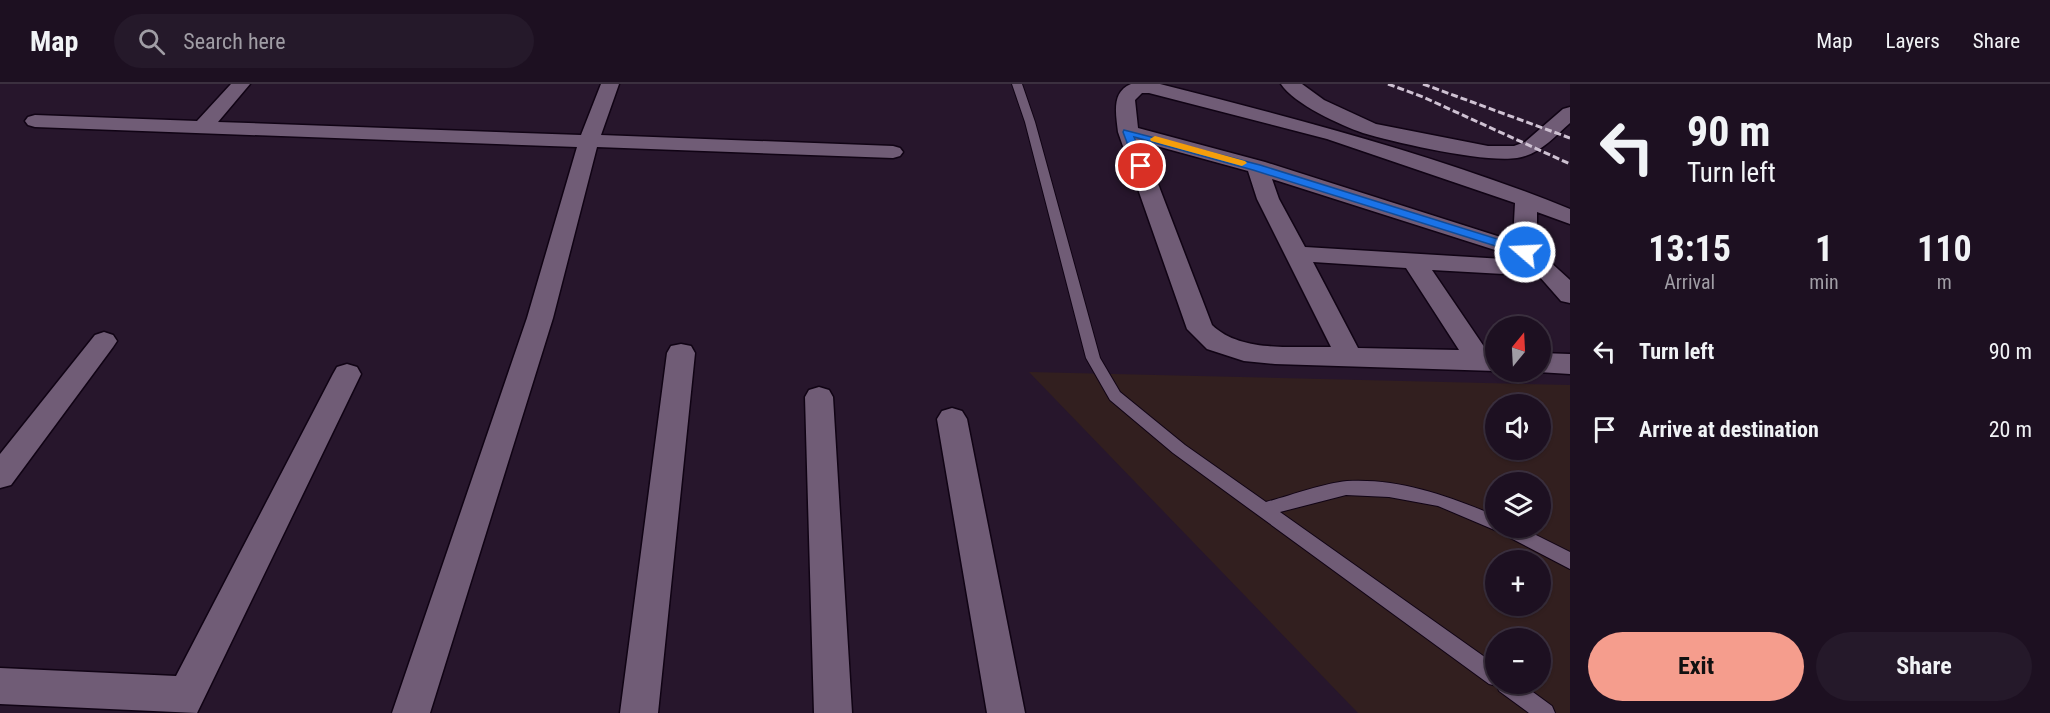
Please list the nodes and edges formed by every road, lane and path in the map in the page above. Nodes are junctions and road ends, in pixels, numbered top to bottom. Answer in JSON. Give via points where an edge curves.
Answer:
{"nodes":[{"id":1,"x":241,"y":84,"type":"edge"},
{"id":2,"x":610,"y":84,"type":"edge"},
{"id":3,"x":1017,"y":84,"type":"edge"},
{"id":4,"x":1290,"y":84,"type":"edge"},
{"id":5,"x":1317,"y":104,"type":"junction"},
{"id":6,"x":1570,"y":113,"type":"edge"},
{"id":7,"x":35,"y":121,"type":"dead end"},
{"id":8,"x":203,"y":126,"type":"junction"},
{"id":9,"x":1128,"y":132,"type":"junction"},
{"id":10,"x":1335,"y":135,"type":"junction"},
{"id":11,"x":589,"y":139,"type":"junction"},
{"id":12,"x":893,"y":152,"type":"dead end"},
{"id":13,"x":1257,"y":168,"type":"junction"},
{"id":14,"x":1526,"y":200,"type":"junction"},
{"id":15,"x":1570,"y":217,"type":"edge"},
{"id":16,"x":1525,"y":252,"type":"junction"},
{"id":17,"x":1295,"y":254,"type":"junction"},
{"id":18,"x":1414,"y":262,"type":"junction"},
{"id":19,"x":1546,"y":269,"type":"junction"},
{"id":20,"x":1570,"y":295,"type":"edge"},
{"id":21,"x":104,"y":341,"type":"dead end"},
{"id":22,"x":681,"y":353,"type":"dead end"},
{"id":23,"x":1349,"y":356,"type":"junction"},
{"id":24,"x":1485,"y":358,"type":"edge"},
{"id":25,"x":1485,"y":361,"type":"edge"},
{"id":26,"x":1551,"y":363,"type":"edge"},
{"id":27,"x":1570,"y":364,"type":"edge"},
{"id":28,"x":347,"y":374,"type":"dead end"},
{"id":29,"x":819,"y":397,"type":"dead end"},
{"id":30,"x":952,"y":419,"type":"dead end"},
{"id":31,"x":0,"y":476,"type":"edge"},
{"id":32,"x":1263,"y":510,"type":"junction"},
{"id":33,"x":1485,"y":519,"type":"edge"},
{"id":34,"x":1527,"y":538,"type":"edge"},
{"id":35,"x":1570,"y":561,"type":"edge"},
{"id":36,"x":1485,"y":668,"type":"edge"},
{"id":37,"x":0,"y":686,"type":"edge"},
{"id":38,"x":1519,"y":694,"type":"edge"},
{"id":39,"x":182,"y":704,"type":"edge"},
{"id":40,"x":411,"y":713,"type":"edge"},
{"id":41,"x":639,"y":713,"type":"edge"},
{"id":42,"x":833,"y":713,"type":"edge"},
{"id":43,"x":1006,"y":713,"type":"edge"},
{"id":44,"x":1545,"y":713,"type":"edge"}],
"edges":[{"from":1,"to":8,"type":"street"},
{"from":2,"to":11,"type":"street"},
{"from":3,"to":32,"type":"lane","via":[[1093,358],[1115,396]]},
{"from":4,"to":5,"type":"street"},
{"from":5,"to":6,"type":"street","via":[[1346,119],[1389,133],[1507,153],[1532,146]]},
{"from":5,"to":10,"type":"street","via":[[1323,124]]},
{"from":7,"to":8,"type":"street"},
{"from":8,"to":11,"type":"street"},
{"from":9,"to":10,"type":"street","via":[[1125,98],[1137,87]]},
{"from":9,"to":13,"type":"street"},
{"from":9,"to":23,"type":"street","via":[[1200,329],[1209,339],[1222,347],[1245,352]]},
{"from":10,"to":14,"type":"street"},
{"from":11,"to":12,"type":"street"},
{"from":11,"to":40,"type":"street","via":[[540,318]]},
{"from":13,"to":16,"type":"street"},
{"from":13,"to":17,"type":"street"},
{"from":14,"to":15,"type":"street"},
{"from":14,"to":16,"type":"street"},
{"from":16,"to":19,"type":"street"},
{"from":17,"to":18,"type":"street"},
{"from":17,"to":23,"type":"street"},
{"from":18,"to":19,"type":"street"},
{"from":18,"to":24,"type":"street"},
{"from":19,"to":20,"type":"street"},
{"from":21,"to":31,"type":"street"},
{"from":22,"to":41,"type":"street"},
{"from":23,"to":25,"type":"street"},
{"from":26,"to":27,"type":"street"},
{"from":28,"to":39,"type":"street"},
{"from":29,"to":42,"type":"street"},
{"from":30,"to":43,"type":"street"},
{"from":32,"to":33,"type":"lane","via":[[1346,488],[1389,490],[1441,500]]},
{"from":32,"to":36,"type":"lane"},
{"from":34,"to":35,"type":"lane"},
{"from":37,"to":39,"type":"street"},
{"from":38,"to":44,"type":"lane"}]}
